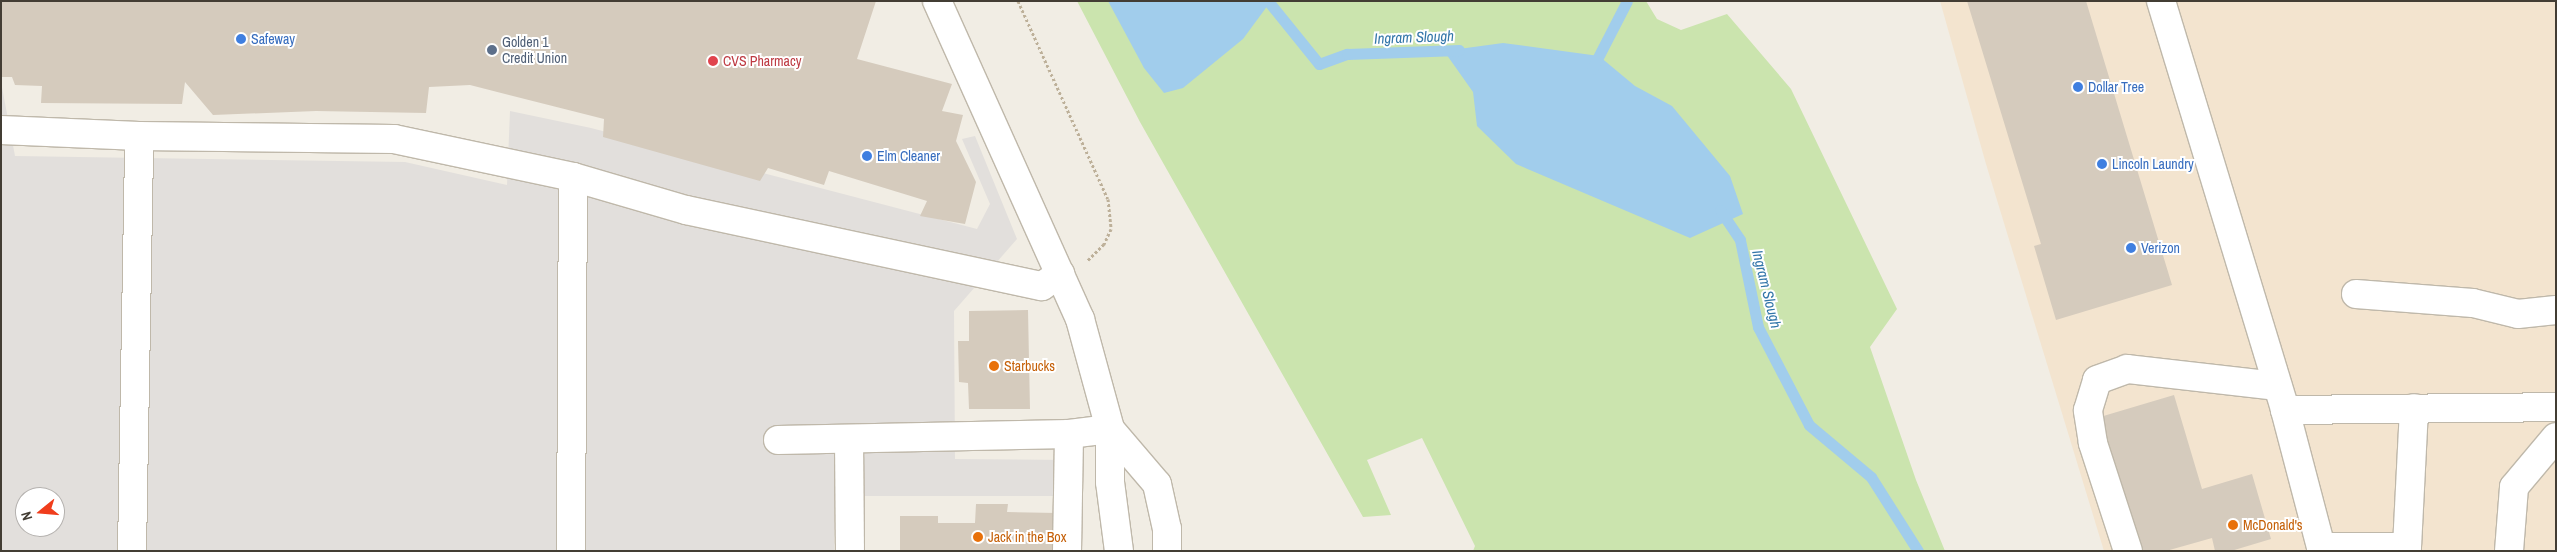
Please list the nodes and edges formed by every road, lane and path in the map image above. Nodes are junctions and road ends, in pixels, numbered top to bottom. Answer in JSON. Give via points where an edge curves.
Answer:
{"nodes":[{"id":1,"x":937,"y":1,"type":"edge"},
{"id":2,"x":1018,"y":1,"type":"edge"},
{"id":3,"x":2161,"y":1,"type":"edge"},
{"id":4,"x":1,"y":130,"type":"edge"},
{"id":5,"x":139,"y":136,"type":"junction"},
{"id":6,"x":573,"y":177,"type":"junction"},
{"id":7,"x":1060,"y":274,"type":"junction"},
{"id":8,"x":2356,"y":294,"type":"dead end"},
{"id":9,"x":2556,"y":310,"type":"edge"},
{"id":10,"x":2281,"y":398,"type":"junction"},
{"id":11,"x":2556,"y":407,"type":"edge"},
{"id":12,"x":2414,"y":408,"type":"junction"},
{"id":13,"x":1110,"y":429,"type":"junction"},
{"id":14,"x":1069,"y":434,"type":"junction"},
{"id":15,"x":2556,"y":437,"type":"edge"},
{"id":16,"x":849,"y":438,"type":"junction"},
{"id":17,"x":778,"y":440,"type":"dead end"},
{"id":18,"x":2315,"y":549,"type":"edge"},
{"id":19,"x":132,"y":551,"type":"edge"},
{"id":20,"x":571,"y":551,"type":"edge"},
{"id":21,"x":850,"y":551,"type":"edge"},
{"id":22,"x":1067,"y":551,"type":"edge"},
{"id":23,"x":1119,"y":551,"type":"edge"},
{"id":24,"x":1167,"y":551,"type":"edge"},
{"id":25,"x":2128,"y":551,"type":"edge"},
{"id":26,"x":2509,"y":551,"type":"edge"}],
"edges":[{"from":1,"to":7,"type":"lane"},
{"from":2,"to":7,"type":"path","via":[[1100,179],[1112,216],[1111,229],[1092,258]]},
{"from":3,"to":10,"type":"lane"},
{"from":4,"to":5,"type":"lane"},
{"from":5,"to":6,"type":"lane","via":[[394,139]]},
{"from":5,"to":19,"type":"lane"},
{"from":6,"to":7,"type":"lane","via":[[686,210],[1042,286]]},
{"from":6,"to":20,"type":"lane"},
{"from":7,"to":13,"type":"lane","via":[[1080,319]]},
{"from":8,"to":9,"type":"lane","via":[[2473,303],[2518,314]]},
{"from":10,"to":12,"type":"lane"},
{"from":10,"to":18,"type":"lane"},
{"from":10,"to":25,"type":"lane","via":[[2127,369],[2097,380],[2088,410],[2093,443]]},
{"from":11,"to":12,"type":"lane"},
{"from":12,"to":18,"type":"lane","via":[[2407,547]]},
{"from":13,"to":14,"type":"lane"},
{"from":13,"to":23,"type":"lane","via":[[1110,482]]},
{"from":13,"to":24,"type":"lane","via":[[1157,484],[1167,529]]},
{"from":14,"to":16,"type":"lane"},
{"from":14,"to":22,"type":"lane"},
{"from":15,"to":26,"type":"lane","via":[[2514,486]]},
{"from":16,"to":17,"type":"lane"},
{"from":16,"to":21,"type":"lane"}]}
